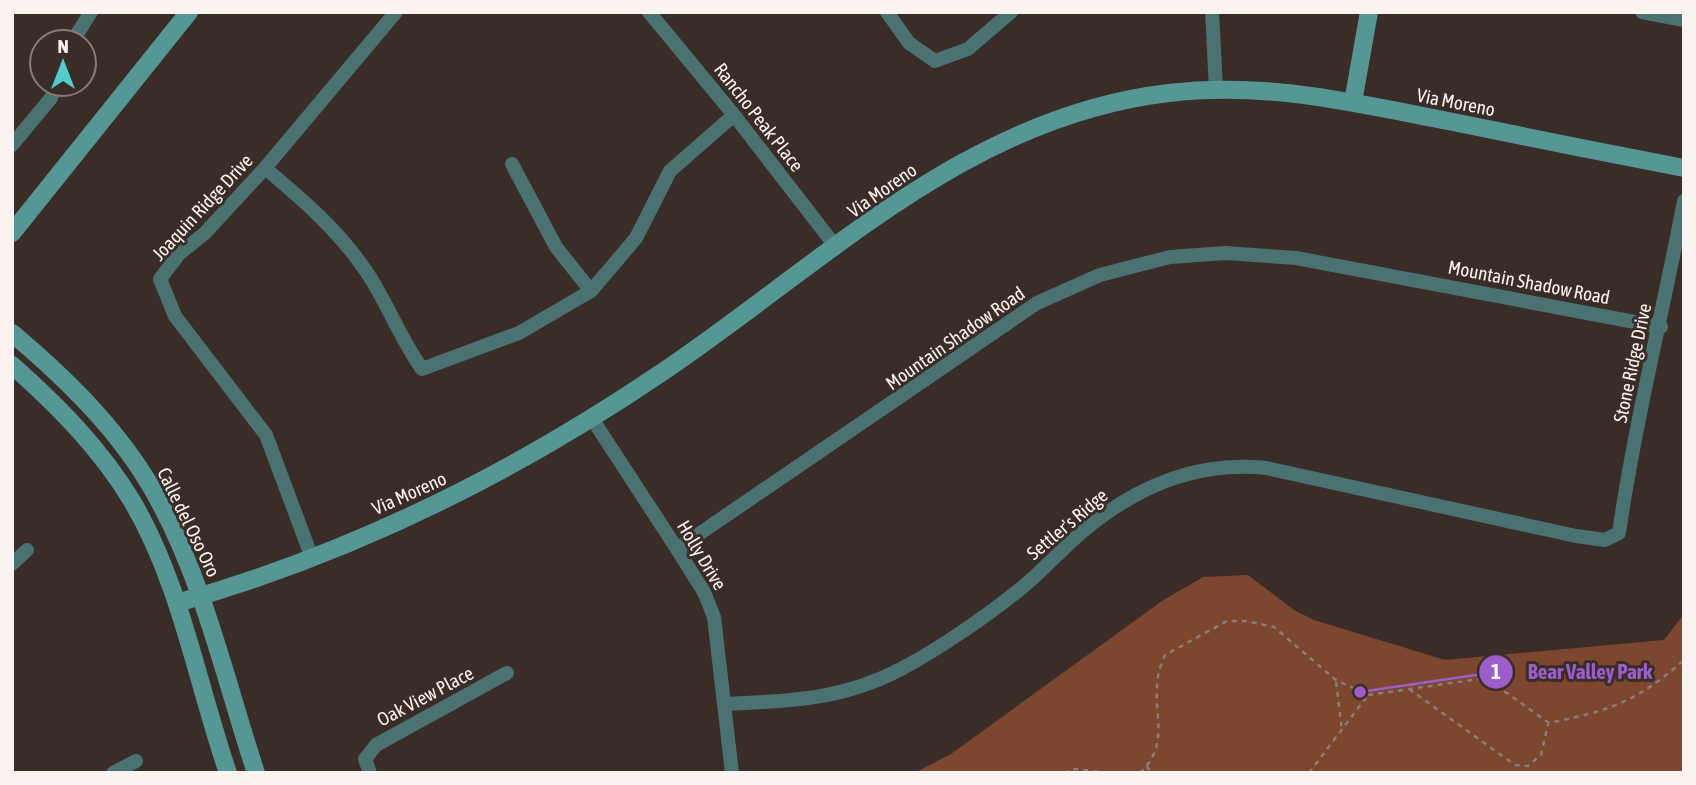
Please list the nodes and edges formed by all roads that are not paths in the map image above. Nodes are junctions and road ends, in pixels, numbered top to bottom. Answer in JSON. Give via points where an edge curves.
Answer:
{"nodes":[{"id":1,"x":91,"y":12,"type":"edge"},
{"id":2,"x":189,"y":12,"type":"edge"},
{"id":3,"x":396,"y":12,"type":"edge"},
{"id":4,"x":649,"y":12,"type":"edge"},
{"id":5,"x":887,"y":12,"type":"edge"},
{"id":6,"x":1011,"y":12,"type":"edge"},
{"id":7,"x":1212,"y":12,"type":"edge"},
{"id":8,"x":1369,"y":12,"type":"edge"},
{"id":9,"x":1642,"y":12,"type":"edge"},
{"id":10,"x":1684,"y":20,"type":"edge"},
{"id":11,"x":81,"y":28,"type":"edge"},
{"id":12,"x":1216,"y":89,"type":"junction"},
{"id":13,"x":48,"y":98,"type":"edge"},
{"id":14,"x":1353,"y":102,"type":"junction"},
{"id":15,"x":734,"y":115,"type":"junction"},
{"id":16,"x":12,"y":145,"type":"edge"},
{"id":17,"x":512,"y":164,"type":"dead end"},
{"id":18,"x":265,"y":168,"type":"junction"},
{"id":19,"x":1684,"y":168,"type":"edge"},
{"id":20,"x":1684,"y":201,"type":"edge"},
{"id":21,"x":12,"y":233,"type":"edge"},
{"id":22,"x":836,"y":247,"type":"junction"},
{"id":23,"x":591,"y":291,"type":"junction"},
{"id":24,"x":1661,"y":327,"type":"junction"},
{"id":25,"x":12,"y":333,"type":"edge"},
{"id":26,"x":12,"y":365,"type":"edge"},
{"id":27,"x":591,"y":417,"type":"junction"},
{"id":28,"x":1619,"y":533,"type":"joint"},
{"id":29,"x":677,"y":548,"type":"junction"},
{"id":30,"x":27,"y":550,"type":"dead end"},
{"id":31,"x":312,"y":558,"type":"junction"},
{"id":32,"x":12,"y":564,"type":"edge"},
{"id":33,"x":202,"y":596,"type":"junction"},
{"id":34,"x":177,"y":603,"type":"junction"},
{"id":35,"x":508,"y":673,"type":"dead end"},
{"id":36,"x":726,"y":704,"type":"junction"},
{"id":37,"x":136,"y":761,"type":"dead end"},
{"id":38,"x":367,"y":766,"type":"edge"},
{"id":39,"x":113,"y":773,"type":"edge"},
{"id":40,"x":228,"y":773,"type":"edge"},
{"id":41,"x":256,"y":773,"type":"edge"},
{"id":42,"x":732,"y":773,"type":"edge"}],
"edges":[{"from":1,"to":11,"type":"street"},
{"from":2,"to":21,"type":"street"},
{"from":3,"to":18,"type":"street","name":"Joaquin Ridge Drive"},
{"from":4,"to":15,"type":"street","name":"Rancho Peak Place"},
{"from":5,"to":6,"type":"street","via":[[909,43],[935,61],[968,49]]},
{"from":7,"to":12,"type":"street"},
{"from":8,"to":14,"type":"street"},
{"from":9,"to":10,"type":"street"},
{"from":12,"to":14,"type":"street","name":"Via Moreno","via":[[1294,92]]},
{"from":12,"to":22,"type":"street","name":"Via Moreno","via":[[1093,106],[1020,132],[927,183]]},
{"from":13,"to":16,"type":"street"},
{"from":14,"to":19,"type":"street","name":"Via Moreno"},
{"from":15,"to":22,"type":"street","name":"Rancho Peak Place"},
{"from":15,"to":23,"type":"street","via":[[670,171],[636,238]]},
{"from":17,"to":23,"type":"street","via":[[556,247]]},
{"from":18,"to":23,"type":"street","via":[[320,213],[366,272],[422,369],[519,333]]},
{"from":18,"to":31,"type":"street","name":"Joaquin Ridge Drive","via":[[160,279],[175,316],[266,435]]},
{"from":20,"to":24,"type":"street","name":"Stone Ridge Drive"},
{"from":22,"to":27,"type":"street","name":"Via Moreno","via":[[695,350]]},
{"from":24,"to":28,"type":"street","name":"Stone Ridge Drive","via":[[1628,468]]},
{"from":24,"to":29,"type":"street","name":"Mountain Shadow Road","via":[[1296,258],[1226,253],[1170,257],[1100,275],[1037,303]]},
{"from":25,"to":33,"type":"street","name":"Calle del Oso Oro","via":[[85,399],[133,459],[159,500]]},
{"from":26,"to":34,"type":"street","via":[[56,404],[114,474],[141,518]]},
{"from":27,"to":29,"type":"street","name":"Holly Drive"},
{"from":27,"to":31,"type":"street","name":"Via Moreno","via":[[433,507]]},
{"from":28,"to":36,"type":"street","name":"Settler's Ridge","via":[[1605,540],[1576,536],[1266,468],[1201,469],[1164,480],[1115,506],[1023,587],[902,669],[834,696]]},
{"from":29,"to":36,"type":"street","name":"Holly Drive","via":[[714,617]]},
{"from":30,"to":32,"type":"street"},
{"from":31,"to":33,"type":"street","name":"Via Moreno"},
{"from":33,"to":34,"type":"street","name":"Via Moreno"},
{"from":33,"to":41,"type":"street","name":"Calle del Oso Oro"},
{"from":34,"to":40,"type":"street"},
{"from":35,"to":38,"type":"street","name":"Oak View Place","via":[[397,730],[376,745]]},
{"from":36,"to":42,"type":"street","name":"Holly Drive"},
{"from":37,"to":39,"type":"street"}]}
